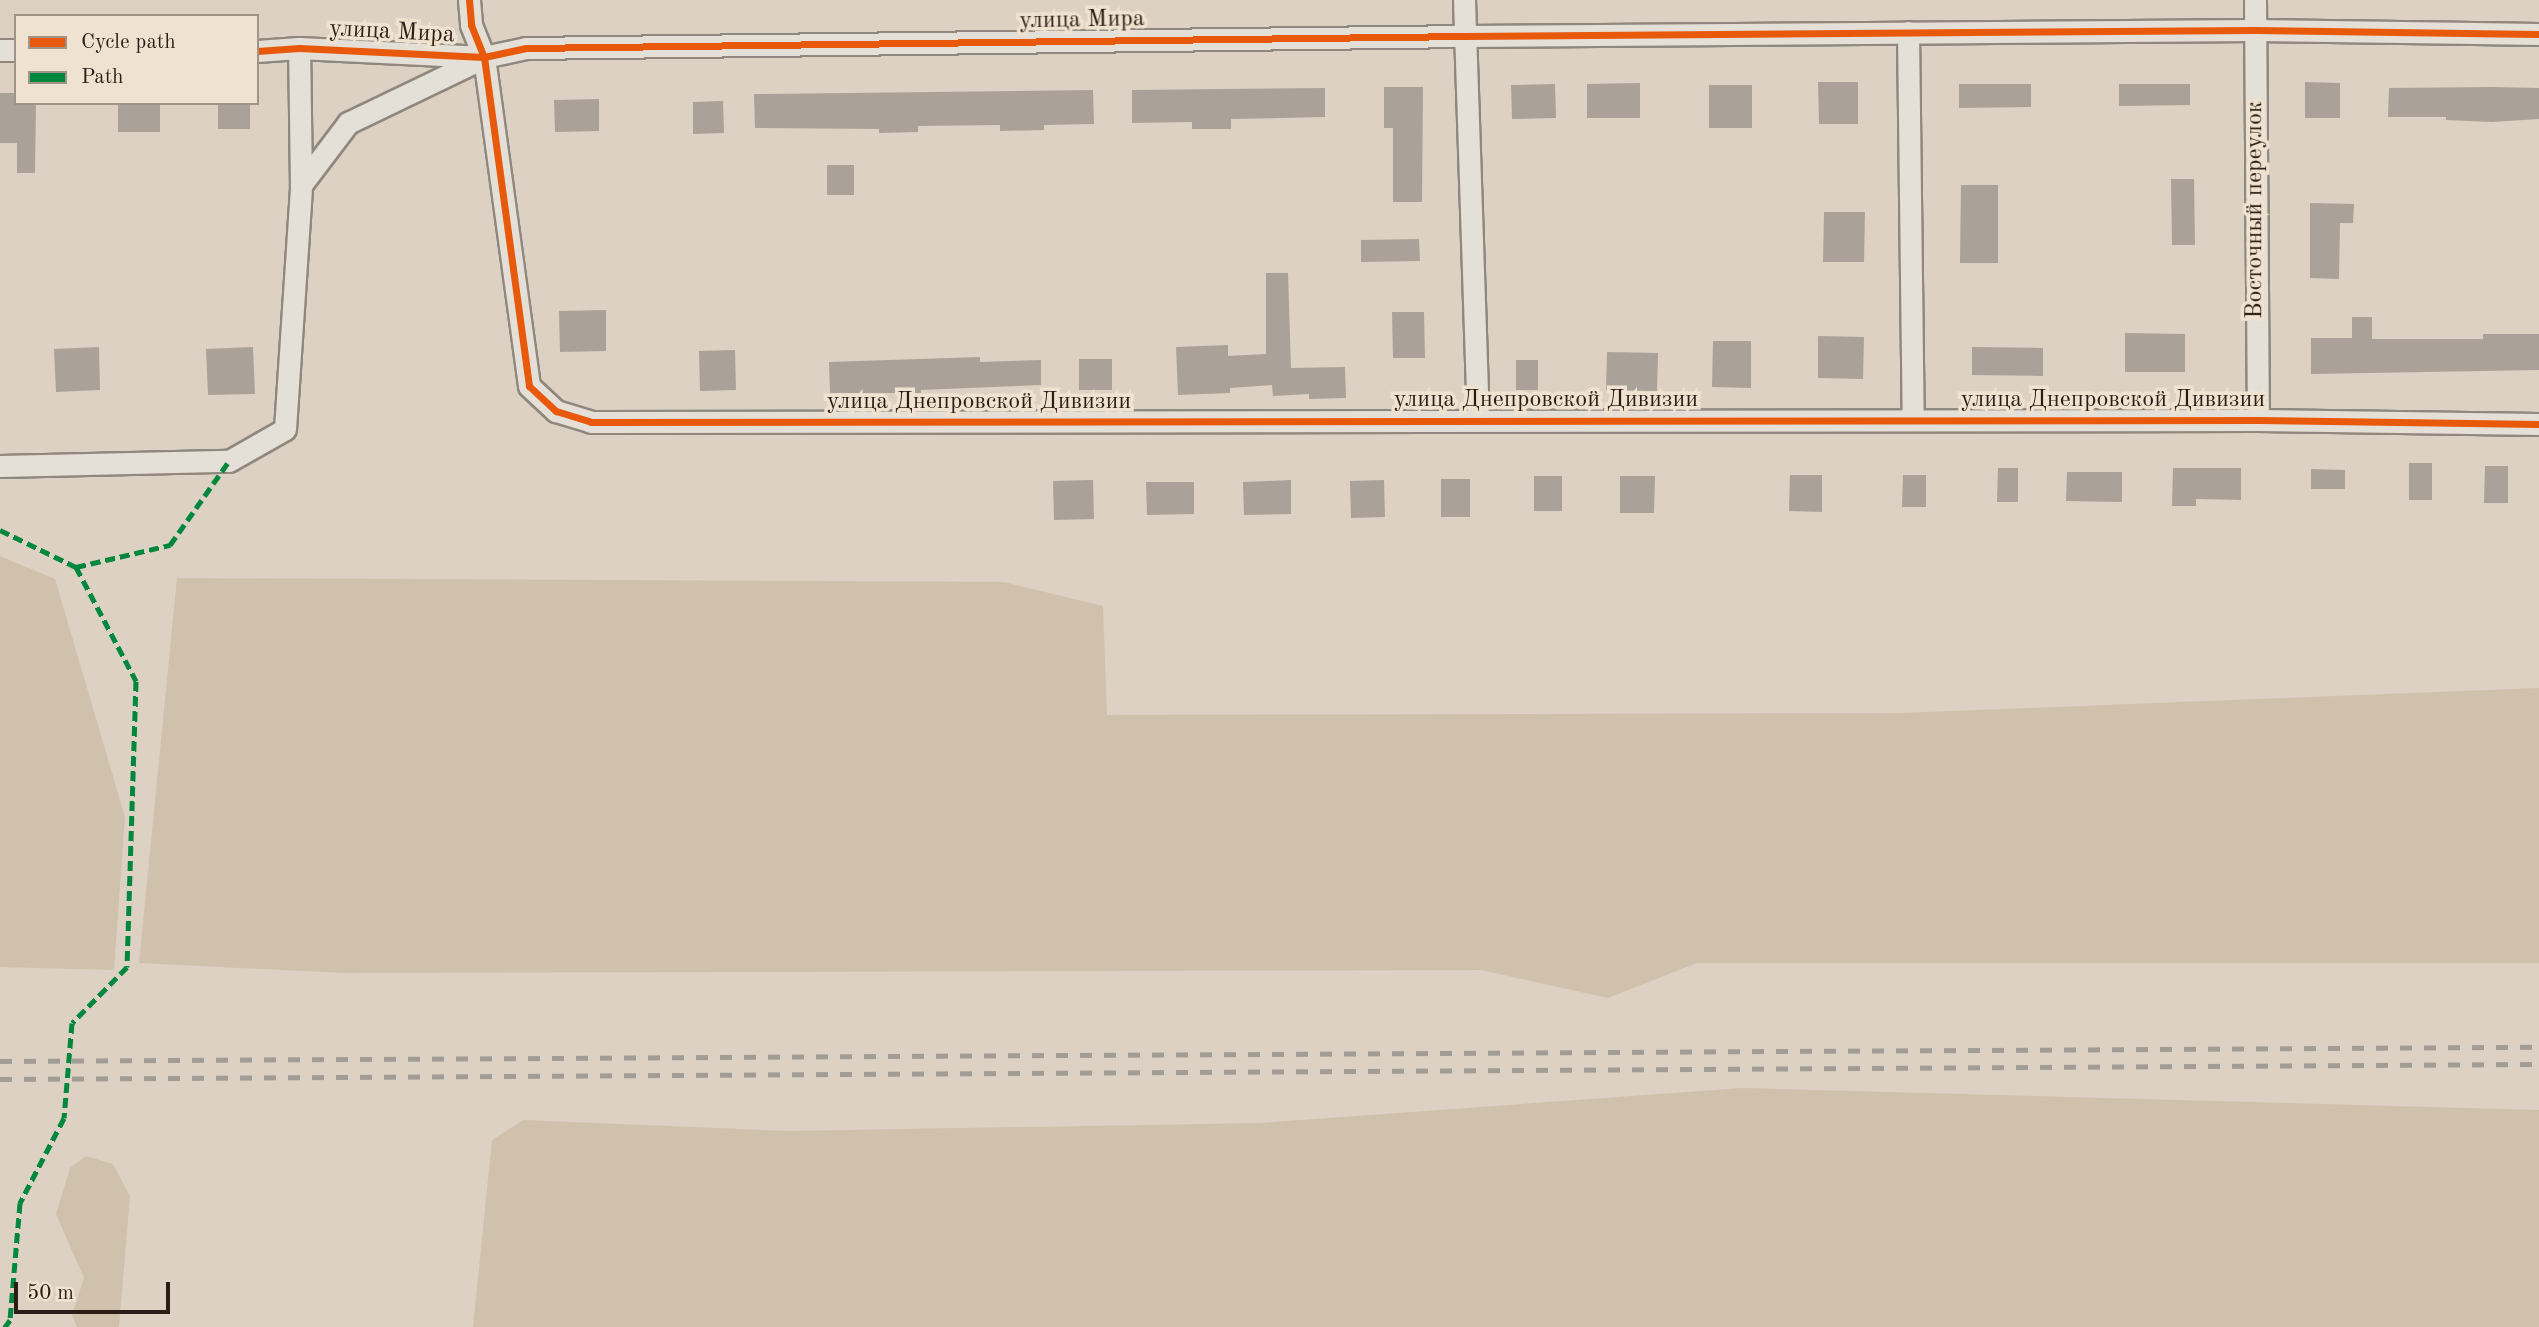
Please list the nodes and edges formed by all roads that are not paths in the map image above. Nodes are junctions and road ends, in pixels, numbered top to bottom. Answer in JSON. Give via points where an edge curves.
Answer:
{"nodes":[{"id":1,"x":469,"y":0,"type":"edge"},
{"id":2,"x":1464,"y":0,"type":"edge"},
{"id":3,"x":2255,"y":0,"type":"edge"},
{"id":4,"x":2255,"y":30,"type":"junction"},
{"id":5,"x":1908,"y":32,"type":"junction"},
{"id":6,"x":2539,"y":34,"type":"edge"},
{"id":7,"x":1465,"y":36,"type":"junction"},
{"id":8,"x":299,"y":48,"type":"junction"},
{"id":9,"x":259,"y":51,"type":"edge"},
{"id":10,"x":484,"y":57,"type":"junction"},
{"id":11,"x":301,"y":186,"type":"junction"},
{"id":12,"x":2258,"y":419,"type":"junction"},
{"id":13,"x":1478,"y":420,"type":"junction"},
{"id":14,"x":1913,"y":420,"type":"junction"},
{"id":15,"x":2539,"y":424,"type":"edge"},
{"id":16,"x":0,"y":466,"type":"edge"}],
"edges":[{"from":1,"to":10,"type":"street","via":[[471,25]]},
{"from":2,"to":7,"type":"street"},
{"from":3,"to":4,"type":"street","name":"Восточный переулок"},
{"from":4,"to":5,"type":"street","name":"улица Мира"},
{"from":4,"to":6,"type":"street","name":"улица Мира"},
{"from":4,"to":12,"type":"street","name":"Восточный переулок"},
{"from":5,"to":7,"type":"street","name":"улица Мира"},
{"from":5,"to":14,"type":"street"},
{"from":7,"to":10,"type":"street","name":"улица Мира","via":[[526,48]]},
{"from":7,"to":13,"type":"street"},
{"from":8,"to":9,"type":"street","name":"улица Мира"},
{"from":8,"to":10,"type":"street","name":"улица Мира"},
{"from":8,"to":11,"type":"street"},
{"from":10,"to":11,"type":"street","via":[[348,123]]},
{"from":10,"to":13,"type":"street","name":"улица Днепровской Дивизии","via":[[529,386],[556,411],[592,422]]},
{"from":11,"to":16,"type":"street","via":[[285,429],[229,461]]},
{"from":12,"to":14,"type":"street","name":"улица Днепровской Дивизии"},
{"from":12,"to":15,"type":"street","name":"улица Днепровской Дивизии"},
{"from":13,"to":14,"type":"street","name":"улица Днепровской Дивизии"}]}
